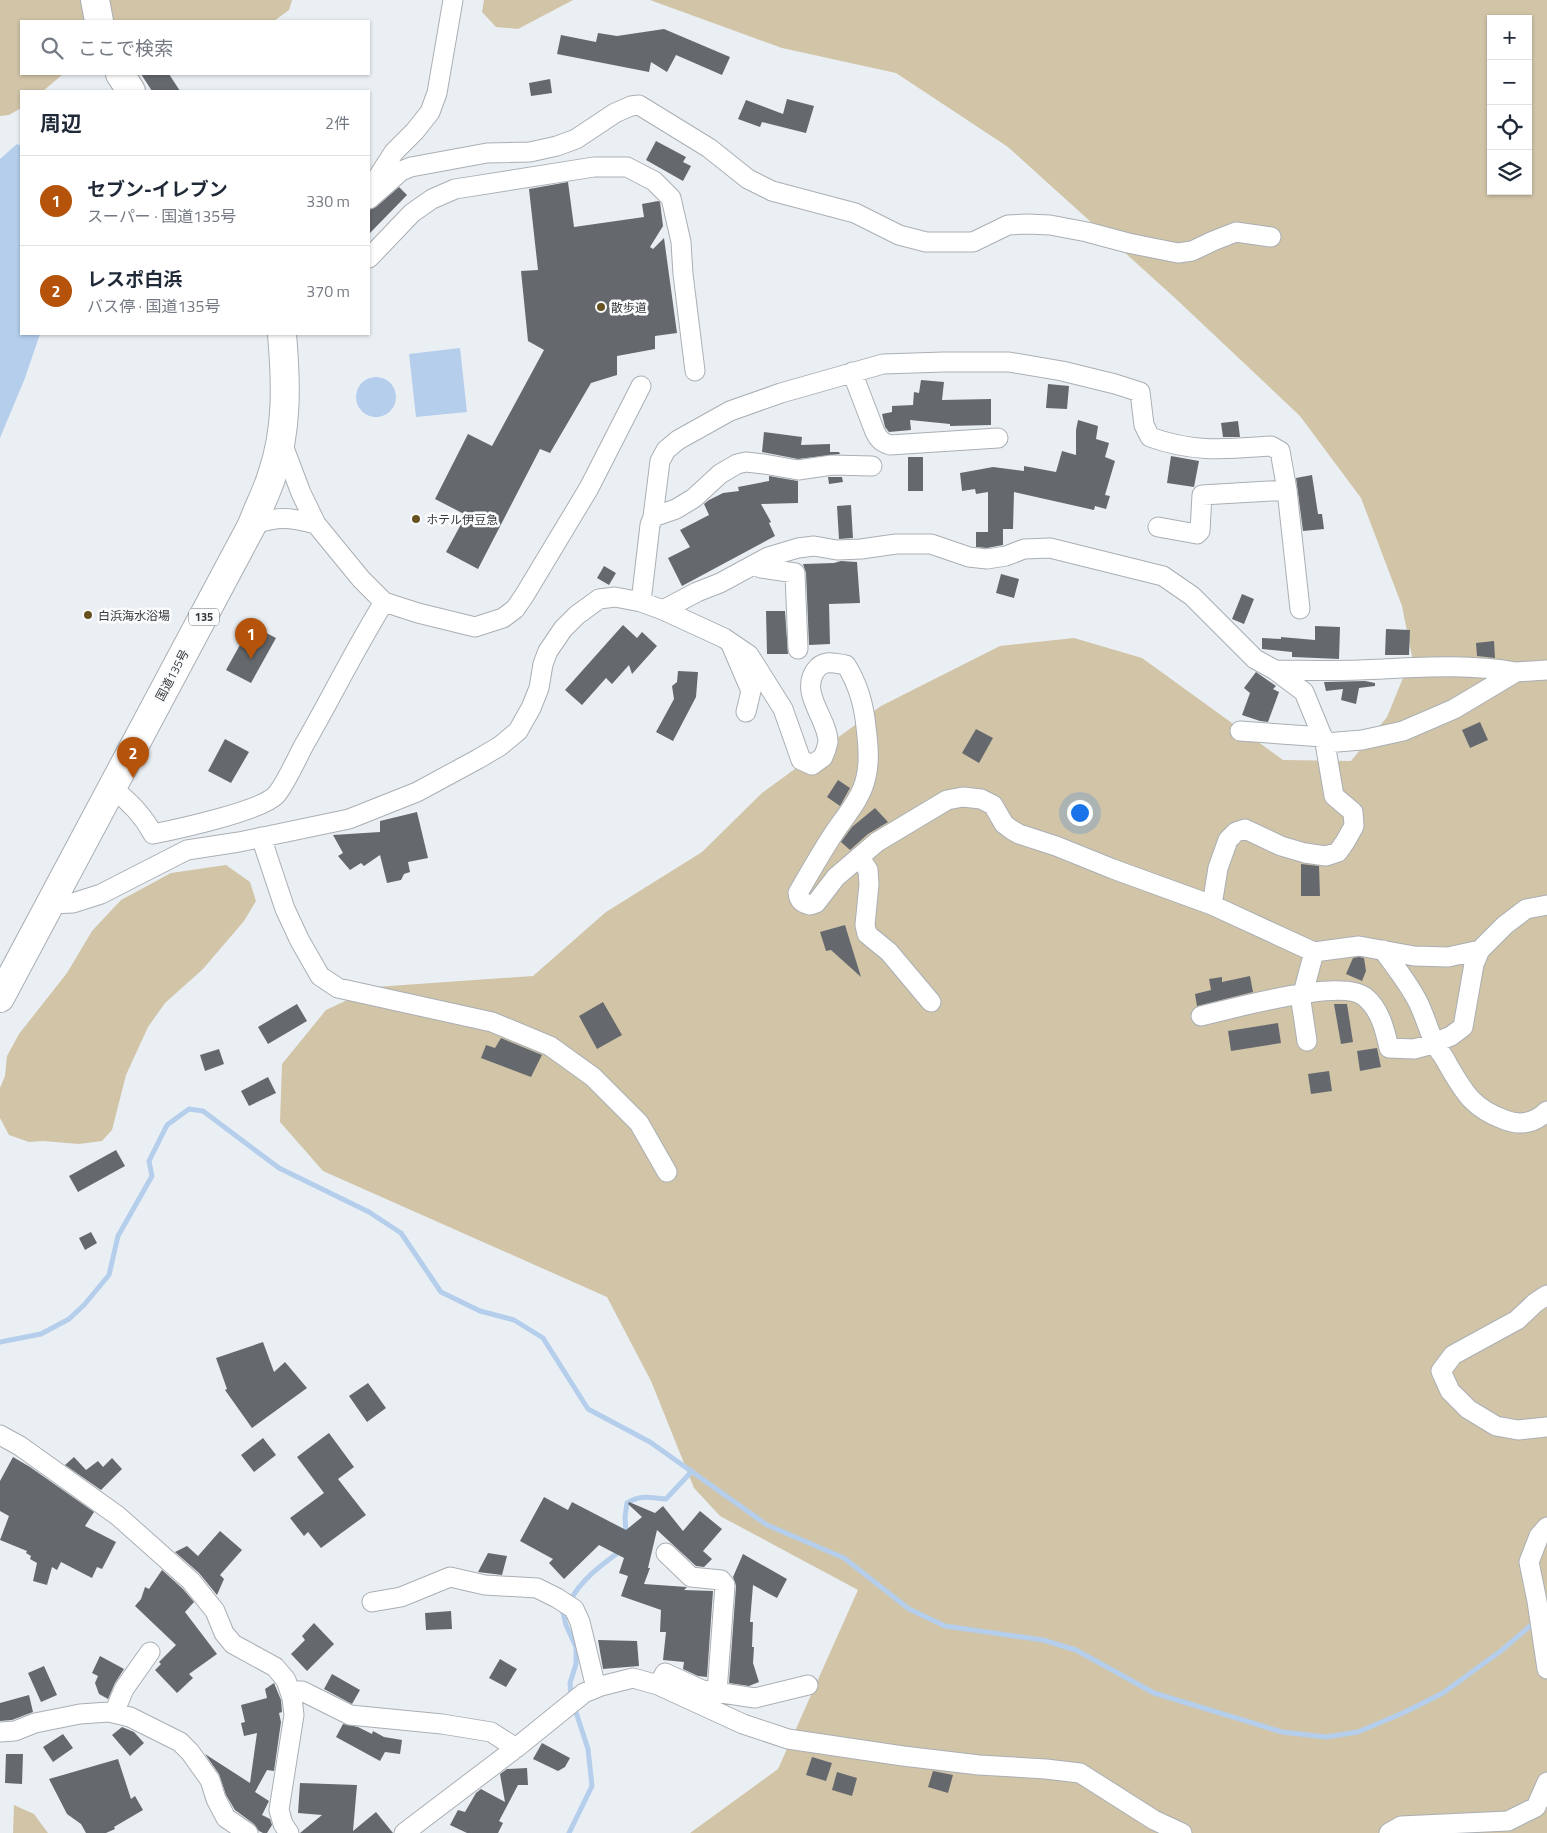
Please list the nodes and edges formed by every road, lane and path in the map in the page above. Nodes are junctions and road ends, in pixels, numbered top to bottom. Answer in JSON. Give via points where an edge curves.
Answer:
{"nodes":[{"id":1,"x":95,"y":0,"type":"edge"},
{"id":2,"x":453,"y":0,"type":"edge"},
{"id":3,"x":99,"y":20,"type":"edge"},
{"id":4,"x":121,"y":75,"type":"edge"},
{"id":5,"x":130,"y":90,"type":"edge"},
{"id":6,"x":370,"y":196,"type":"edge"},
{"id":7,"x":370,"y":198,"type":"edge"},
{"id":8,"x":1271,"y":237,"type":"dead end"},
{"id":9,"x":370,"y":257,"type":"edge"},
{"id":10,"x":282,"y":335,"type":"edge"},
{"id":11,"x":696,"y":371,"type":"dead end"},
{"id":12,"x":852,"y":372,"type":"junction"},
{"id":13,"x":641,"y":386,"type":"dead end"},
{"id":14,"x":998,"y":438,"type":"dead end"},
{"id":15,"x":280,"y":440,"type":"junction"},
{"id":16,"x":872,"y":466,"type":"dead end"},
{"id":17,"x":1287,"y":490,"type":"junction"},
{"id":18,"x":653,"y":517,"type":"junction"},
{"id":19,"x":316,"y":524,"type":"junction"},
{"id":20,"x":252,"y":525,"type":"junction"},
{"id":21,"x":1158,"y":527,"type":"dead end"},
{"id":22,"x":755,"y":564,"type":"junction"},
{"id":23,"x":384,"y":602,"type":"junction"},
{"id":24,"x":641,"y":602,"type":"junction"},
{"id":25,"x":1300,"y":609,"type":"dead end"},
{"id":26,"x":663,"y":610,"type":"junction"},
{"id":27,"x":730,"y":642,"type":"junction"},
{"id":28,"x":798,"y":649,"type":"dead end"},
{"id":29,"x":1275,"y":670,"type":"junction"},
{"id":30,"x":1547,"y":670,"type":"edge"},
{"id":31,"x":1516,"y":672,"type":"junction"},
{"id":32,"x":746,"y":712,"type":"dead end"},
{"id":33,"x":1240,"y":731,"type":"dead end"},
{"id":34,"x":1324,"y":740,"type":"junction"},
{"id":35,"x":112,"y":788,"type":"junction"},
{"id":36,"x":261,"y":837,"type":"junction"},
{"id":37,"x":860,"y":857,"type":"junction"},
{"id":38,"x":51,"y":904,"type":"junction"},
{"id":39,"x":1547,"y":904,"type":"edge"},
{"id":40,"x":1212,"y":905,"type":"junction"},
{"id":41,"x":1383,"y":950,"type":"junction"},
{"id":42,"x":1480,"y":950,"type":"junction"},
{"id":43,"x":1314,"y":952,"type":"junction"},
{"id":44,"x":1303,"y":992,"type":"junction"},
{"id":45,"x":0,"y":998,"type":"edge"},
{"id":46,"x":931,"y":1002,"type":"dead end"},
{"id":47,"x":1201,"y":1016,"type":"dead end"},
{"id":48,"x":1307,"y":1041,"type":"dead end"},
{"id":49,"x":1435,"y":1043,"type":"junction"},
{"id":50,"x":1547,"y":1111,"type":"edge"},
{"id":51,"x":667,"y":1172,"type":"dead end"},
{"id":52,"x":1547,"y":1295,"type":"edge"},
{"id":53,"x":1547,"y":1427,"type":"edge"},
{"id":54,"x":0,"y":1436,"type":"edge"},
{"id":55,"x":1547,"y":1527,"type":"edge"},
{"id":56,"x":666,"y":1553,"type":"dead end"},
{"id":57,"x":372,"y":1602,"type":"dead end"},
{"id":58,"x":150,"y":1652,"type":"dead end"},
{"id":59,"x":1547,"y":1669,"type":"edge"},
{"id":60,"x":658,"y":1685,"type":"junction"},
{"id":61,"x":808,"y":1685,"type":"dead end"},
{"id":62,"x":596,"y":1688,"type":"junction"},
{"id":63,"x":290,"y":1691,"type":"junction"},
{"id":64,"x":717,"y":1692,"type":"junction"},
{"id":65,"x":114,"y":1713,"type":"junction"},
{"id":66,"x":0,"y":1732,"type":"edge"},
{"id":67,"x":516,"y":1748,"type":"junction"},
{"id":68,"x":1547,"y":1782,"type":"edge"},
{"id":69,"x":248,"y":1833,"type":"edge"},
{"id":70,"x":289,"y":1833,"type":"edge"},
{"id":71,"x":404,"y":1833,"type":"edge"},
{"id":72,"x":1182,"y":1833,"type":"edge"},
{"id":73,"x":1389,"y":1833,"type":"edge"}],
"edges":[{"from":1,"to":3,"type":"highway"},
{"from":2,"to":6,"type":"street","via":[[430,112],[394,152]]},
{"from":4,"to":5,"type":"highway"},
{"from":7,"to":8,"type":"street","via":[[401,171],[411,167],[487,153],[530,152],[557,146],[576,139],[615,113],[639,105],[709,148],[748,179],[772,191],[855,213],[899,235],[926,242],[973,242],[1008,225],[1028,224],[1050,225],[1178,252],[1192,251],[1236,232]]},
{"from":9,"to":11,"type":"street","via":[[412,213],[455,189],[594,167],[627,167],[654,181],[671,198],[681,242]]},
{"from":10,"to":15,"type":"highway","name":"国道135号","number":"135","via":[[286,385]]},
{"from":12,"to":14,"type":"street","via":[[875,432],[883,443]]},
{"from":12,"to":17,"type":"street","via":[[883,364],[1009,362],[1115,384],[1140,392],[1144,425],[1150,437],[1206,450],[1271,446],[1280,451]]},
{"from":12,"to":18,"type":"street","via":[[730,411],[678,440],[666,450],[660,461]]},
{"from":13,"to":23,"type":"street","via":[[589,488],[515,609],[503,618],[475,627]]},
{"from":15,"to":19,"type":"street"},
{"from":15,"to":20,"type":"highway","name":"国道135号","number":"135","via":[[273,474]]},
{"from":16,"to":18,"type":"street","via":[[832,465],[798,470],[746,462],[737,464],[720,474],[694,498]]},
{"from":17,"to":21,"type":"street","via":[[1202,495],[1200,531],[1197,534]]},
{"from":17,"to":25,"type":"street"},
{"from":18,"to":24,"type":"street"},
{"from":19,"to":20,"type":"street","via":[[291,518],[272,518]]},
{"from":19,"to":23,"type":"street"},
{"from":20,"to":35,"type":"highway","name":"国道135号","number":"135"},
{"from":22,"to":26,"type":"street"},
{"from":22,"to":28,"type":"street","via":[[794,573]]},
{"from":22,"to":29,"type":"street","via":[[768,557],[814,546],[837,550],[931,544],[987,559],[1024,549],[1050,548],[1163,576],[1192,596],[1255,659]]},
{"from":23,"to":35,"type":"street","via":[[276,795],[258,806],[153,834],[128,800]]},
{"from":24,"to":26,"type":"street"},
{"from":24,"to":36,"type":"street","via":[[615,597],[599,599],[563,629],[548,651],[540,688],[531,708],[518,731],[500,746],[418,792],[385,806],[349,819]]},
{"from":26,"to":27,"type":"street"},
{"from":27,"to":32,"type":"street","via":[[751,691]]},
{"from":27,"to":37,"type":"street","via":[[749,655],[783,709],[801,760],[812,765],[823,758],[828,743],[824,721],[810,689],[813,674],[819,666],[830,662],[846,665],[852,674],[865,714],[869,747],[866,778],[856,801],[798,893],[798,899],[810,905],[816,903],[836,877]]},
{"from":29,"to":31,"type":"street","via":[[1489,667]]},
{"from":29,"to":34,"type":"street","via":[[1304,692]]},
{"from":30,"to":31,"type":"street"},
{"from":31,"to":34,"type":"street","via":[[1454,709],[1403,731],[1362,740]]},
{"from":33,"to":34,"type":"street"},
{"from":34,"to":40,"type":"street","via":[[1334,796],[1353,812],[1354,826],[1338,852],[1326,856],[1305,853],[1245,829],[1236,832],[1228,840],[1218,868]]},
{"from":35,"to":38,"type":"highway","name":"国道135号","number":"135"},
{"from":36,"to":38,"type":"street","via":[[187,850],[101,894],[73,903]]},
{"from":36,"to":51,"type":"street","via":[[285,909],[320,976],[338,988],[492,1022],[550,1046],[593,1077],[639,1123]]},
{"from":37,"to":40,"type":"street","via":[[877,842],[947,800],[963,797],[981,799],[993,805],[1004,824],[1019,834]]},
{"from":37,"to":46,"type":"street","via":[[868,870],[867,934],[889,952]]},
{"from":38,"to":45,"type":"highway","name":"国道135号","number":"135"},
{"from":39,"to":42,"type":"street","via":[[1526,910]]},
{"from":40,"to":43,"type":"street"},
{"from":41,"to":42,"type":"street","via":[[1414,956],[1448,957]]},
{"from":41,"to":43,"type":"street","via":[[1359,946]]},
{"from":41,"to":49,"type":"street","via":[[1419,1004]]},
{"from":42,"to":49,"type":"street","via":[[1474,964],[1462,1027]]},
{"from":43,"to":44,"type":"street"},
{"from":44,"to":47,"type":"street"},
{"from":44,"to":48,"type":"street","via":[[1301,1001]]},
{"from":44,"to":49,"type":"street","via":[[1349,990],[1365,996],[1376,1010],[1390,1048],[1414,1049]]},
{"from":49,"to":50,"type":"street","via":[[1458,1084],[1474,1103],[1494,1116],[1514,1124],[1531,1123]]},
{"from":52,"to":53,"type":"street","via":[[1517,1320],[1453,1355],[1440,1371],[1450,1390],[1468,1409],[1496,1426],[1518,1430]]},
{"from":54,"to":63,"type":"street","via":[[20,1446],[118,1516],[157,1550],[191,1581],[215,1611],[233,1644],[275,1667]]},
{"from":55,"to":59,"type":"street","via":[[1539,1536],[1529,1562]]},
{"from":56,"to":64,"type":"street","via":[[691,1577],[721,1580],[726,1585]]},
{"from":57,"to":62,"type":"street","via":[[401,1597],[450,1577],[485,1584],[537,1588],[574,1609]]},
{"from":58,"to":65,"type":"street","via":[[124,1689]]},
{"from":60,"to":62,"type":"street","via":[[633,1678]]},
{"from":60,"to":64,"type":"street","via":[[665,1673],[702,1690]]},
{"from":60,"to":72,"type":"street","via":[[743,1724],[788,1739],[922,1758],[1080,1773],[1154,1820]]},
{"from":61,"to":64,"type":"street","via":[[754,1698]]},
{"from":62,"to":67,"type":"street","via":[[584,1693]]},
{"from":63,"to":67,"type":"street","via":[[302,1691],[350,1715],[491,1732]]},
{"from":63,"to":70,"type":"street","via":[[294,1716],[279,1810]]},
{"from":65,"to":66,"type":"street","via":[[80,1714]]},
{"from":65,"to":69,"type":"street","via":[[130,1717],[180,1742],[210,1780],[226,1818]]},
{"from":67,"to":71,"type":"street"},
{"from":68,"to":73,"type":"street","via":[[1536,1807],[1508,1821],[1401,1826]]}]}
